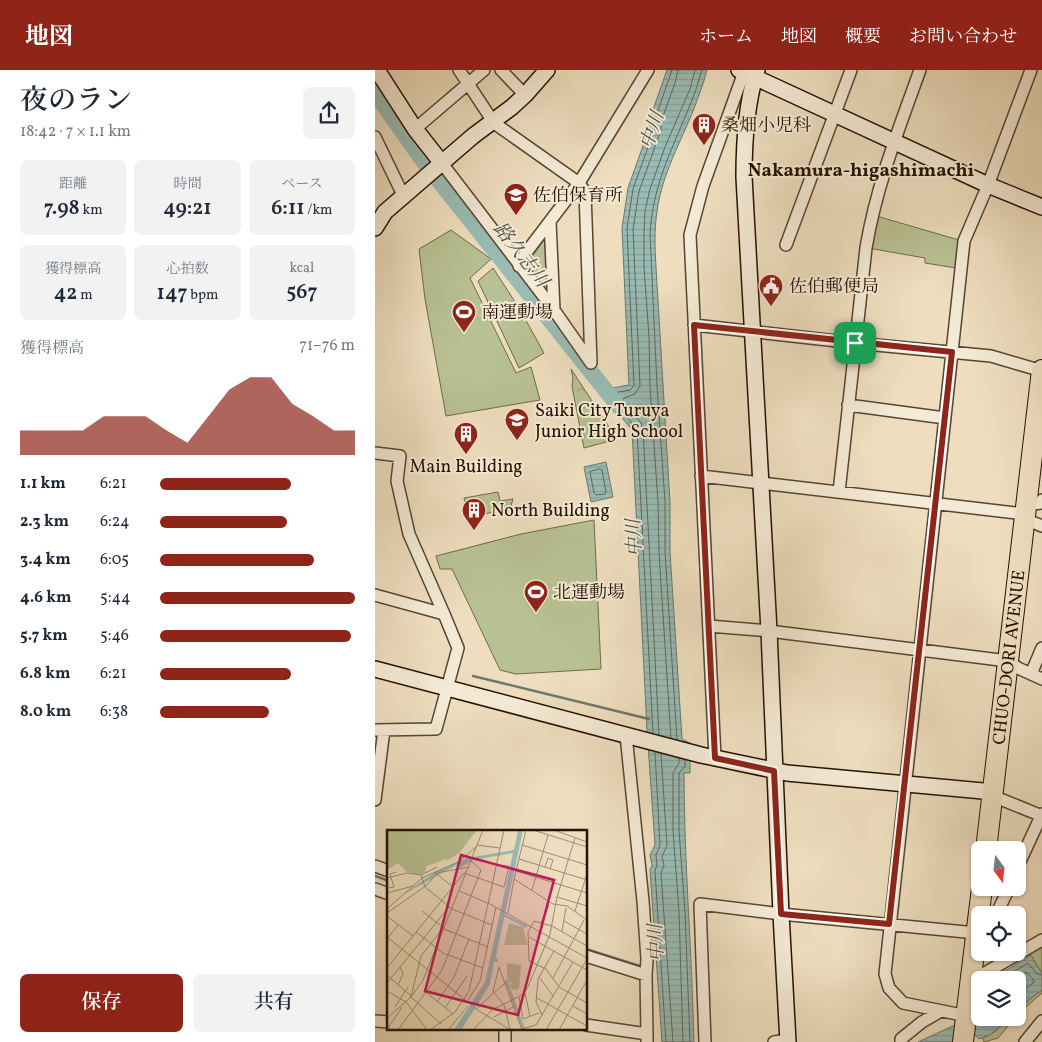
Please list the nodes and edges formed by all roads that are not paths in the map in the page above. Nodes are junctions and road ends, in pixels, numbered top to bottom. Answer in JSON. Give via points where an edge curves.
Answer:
{"nodes":[{"id":1,"x":377,"y":70,"type":"edge"},
{"id":2,"x":459,"y":70,"type":"edge"},
{"id":3,"x":483,"y":70,"type":"edge"},
{"id":4,"x":501,"y":70,"type":"edge"},
{"id":5,"x":547,"y":70,"type":"edge"},
{"id":6,"x":851,"y":70,"type":"edge"},
{"id":7,"x":920,"y":70,"type":"edge"},
{"id":8,"x":1031,"y":70,"type":"edge"},
{"id":9,"x":643,"y":72,"type":"edge"},
{"id":10,"x":749,"y":72,"type":"edge"},
{"id":11,"x":469,"y":84,"type":"junction"},
{"id":12,"x":525,"y":95,"type":"junction"},
{"id":13,"x":836,"y":114,"type":"junction"},
{"id":14,"x":493,"y":122,"type":"junction"},
{"id":15,"x":415,"y":128,"type":"junction"},
{"id":16,"x":375,"y":137,"type":"edge"},
{"id":17,"x":895,"y":141,"type":"junction"},
{"id":18,"x":438,"y":165,"type":"junction"},
{"id":19,"x":579,"y":184,"type":"junction"},
{"id":20,"x":988,"y":185,"type":"junction"},
{"id":21,"x":403,"y":196,"type":"junction"},
{"id":22,"x":1042,"y":207,"type":"edge"},
{"id":23,"x":550,"y":221,"type":"junction"},
{"id":24,"x":375,"y":228,"type":"edge"},
{"id":25,"x":786,"y":245,"type":"dead end"},
{"id":26,"x":519,"y":266,"type":"junction"},
{"id":27,"x":554,"y":310,"type":"junction"},
{"id":28,"x":694,"y":325,"type":"junction"},
{"id":29,"x":752,"y":330,"type":"junction"},
{"id":30,"x":855,"y":343,"type":"junction"},
{"id":31,"x":952,"y":352,"type":"junction"},
{"id":32,"x":1042,"y":370,"type":"edge"},
{"id":33,"x":849,"y":405,"type":"junction"},
{"id":34,"x":945,"y":418,"type":"junction"},
{"id":35,"x":375,"y":452,"type":"edge"},
{"id":36,"x":701,"y":476,"type":"junction"},
{"id":37,"x":761,"y":484,"type":"junction"},
{"id":38,"x":839,"y":492,"type":"junction"},
{"id":39,"x":935,"y":504,"type":"junction"},
{"id":40,"x":1032,"y":513,"type":"edge"},
{"id":41,"x":375,"y":595,"type":"edge"},
{"id":42,"x":444,"y":614,"type":"junction"},
{"id":43,"x":709,"y":626,"type":"junction"},
{"id":44,"x":769,"y":632,"type":"junction"},
{"id":45,"x":1042,"y":648,"type":"edge"},
{"id":46,"x":919,"y":650,"type":"junction"},
{"id":47,"x":1008,"y":661,"type":"junction"},
{"id":48,"x":375,"y":669,"type":"edge"},
{"id":49,"x":1031,"y":674,"type":"junction"},
{"id":50,"x":1042,"y":679,"type":"edge"},
{"id":51,"x":448,"y":688,"type":"junction"},
{"id":52,"x":380,"y":730,"type":"edge"},
{"id":53,"x":626,"y":735,"type":"junction"},
{"id":54,"x":708,"y":756,"type":"junction"},
{"id":55,"x":774,"y":771,"type":"junction"},
{"id":56,"x":904,"y":783,"type":"junction"},
{"id":57,"x":993,"y":796,"type":"junction"},
{"id":58,"x":375,"y":800,"type":"edge"},
{"id":59,"x":1042,"y":816,"type":"edge"},
{"id":60,"x":987,"y":841,"type":"edge"},
{"id":61,"x":1026,"y":849,"type":"edge"},
{"id":62,"x":375,"y":866,"type":"edge"},
{"id":63,"x":387,"y":870,"type":"edge"},
{"id":64,"x":375,"y":889,"type":"edge"},
{"id":65,"x":387,"y":893,"type":"edge"},
{"id":66,"x":781,"y":914,"type":"junction"},
{"id":67,"x":889,"y":924,"type":"junction"},
{"id":68,"x":971,"y":931,"type":"edge"},
{"id":69,"x":1042,"y":940,"type":"edge"},
{"id":70,"x":587,"y":956,"type":"edge"},
{"id":71,"x":646,"y":970,"type":"junction"},
{"id":72,"x":988,"y":971,"type":"edge"},
{"id":73,"x":971,"y":974,"type":"edge"},
{"id":74,"x":941,"y":1011,"type":"junction"},
{"id":75,"x":1042,"y":1021,"type":"edge"},
{"id":76,"x":587,"y":1025,"type":"edge"},
{"id":77,"x":965,"y":1028,"type":"edge"},
{"id":78,"x":647,"y":1038,"type":"edge"},
{"id":79,"x":783,"y":1041,"type":"edge"},
{"id":80,"x":705,"y":1042,"type":"edge"},
{"id":81,"x":901,"y":1042,"type":"edge"},
{"id":82,"x":1025,"y":1042,"type":"edge"}],
"edges":[{"from":1,"to":15,"type":"street"},
{"from":2,"to":11,"type":"street"},
{"from":3,"to":11,"type":"street"},
{"from":4,"to":12,"type":"street"},
{"from":5,"to":12,"type":"street"},
{"from":6,"to":13,"type":"street"},
{"from":7,"to":17,"type":"street"},
{"from":8,"to":20,"type":"street"},
{"from":9,"to":19,"type":"street"},
{"from":10,"to":13,"type":"street"},
{"from":10,"to":28,"type":"street","via":[[703,186],[690,235]]},
{"from":10,"to":29,"type":"street","via":[[744,153]]},
{"from":11,"to":14,"type":"street"},
{"from":11,"to":15,"type":"street"},
{"from":12,"to":14,"type":"street"},
{"from":13,"to":17,"type":"street"},
{"from":13,"to":25,"type":"street"},
{"from":14,"to":18,"type":"street"},
{"from":14,"to":19,"type":"street"},
{"from":15,"to":18,"type":"street"},
{"from":16,"to":21,"type":"street"},
{"from":17,"to":20,"type":"street"},
{"from":17,"to":30,"type":"street","via":[[871,214]]},
{"from":18,"to":21,"type":"street"},
{"from":18,"to":26,"type":"street"},
{"from":19,"to":23,"type":"street"},
{"from":19,"to":27,"type":"street","via":[[585,192],[591,363]]},
{"from":20,"to":22,"type":"street"},
{"from":20,"to":31,"type":"street","via":[[964,241]]},
{"from":21,"to":24,"type":"street","via":[[385,212]]},
{"from":23,"to":26,"type":"street"},
{"from":23,"to":27,"type":"street"},
{"from":26,"to":27,"type":"street"},
{"from":28,"to":29,"type":"street"},
{"from":28,"to":36,"type":"street"},
{"from":29,"to":30,"type":"street"},
{"from":29,"to":37,"type":"street"},
{"from":30,"to":31,"type":"street"},
{"from":30,"to":33,"type":"street"},
{"from":31,"to":32,"type":"street","via":[[991,356]]},
{"from":31,"to":34,"type":"street"},
{"from":32,"to":40,"type":"highway","name":"CHUO-DORI AVENUE"},
{"from":33,"to":34,"type":"street"},
{"from":33,"to":38,"type":"street"},
{"from":34,"to":39,"type":"street"},
{"from":35,"to":42,"type":"street","via":[[400,456],[397,480],[409,534]]},
{"from":36,"to":37,"type":"street"},
{"from":36,"to":43,"type":"street"},
{"from":37,"to":38,"type":"street"},
{"from":37,"to":44,"type":"street"},
{"from":38,"to":39,"type":"street"},
{"from":39,"to":40,"type":"street"},
{"from":39,"to":46,"type":"street"},
{"from":40,"to":47,"type":"highway","name":"CHUO-DORI AVENUE"},
{"from":41,"to":42,"type":"street"},
{"from":42,"to":51,"type":"street","via":[[458,648]]},
{"from":43,"to":44,"type":"street"},
{"from":43,"to":54,"type":"street"},
{"from":44,"to":46,"type":"street"},
{"from":44,"to":55,"type":"street"},
{"from":45,"to":49,"type":"street"},
{"from":46,"to":47,"type":"street"},
{"from":46,"to":56,"type":"street"},
{"from":47,"to":49,"type":"street"},
{"from":47,"to":57,"type":"highway","name":"CHUO-DORI AVENUE"},
{"from":48,"to":51,"type":"street"},
{"from":49,"to":50,"type":"street"},
{"from":51,"to":52,"type":"street","via":[[436,729]]},
{"from":51,"to":53,"type":"street"},
{"from":52,"to":58,"type":"street"},
{"from":53,"to":54,"type":"street"},
{"from":53,"to":71,"type":"street","via":[[643,900]]},
{"from":54,"to":55,"type":"street"},
{"from":55,"to":56,"type":"street"},
{"from":55,"to":66,"type":"street"},
{"from":56,"to":57,"type":"street","via":[[983,791]]},
{"from":56,"to":67,"type":"street"},
{"from":57,"to":59,"type":"street"},
{"from":57,"to":60,"type":"highway","name":"CHUO-DORI AVENUE"},
{"from":59,"to":61,"type":"street"},
{"from":62,"to":63,"type":"street"},
{"from":64,"to":65,"type":"street"},
{"from":66,"to":67,"type":"street"},
{"from":66,"to":79,"type":"street"},
{"from":66,"to":80,"type":"street","via":[[700,904]]},
{"from":67,"to":68,"type":"street"},
{"from":67,"to":74,"type":"street","via":[[885,974],[889,988],[903,1003]]},
{"from":69,"to":72,"type":"street"},
{"from":70,"to":71,"type":"street"},
{"from":71,"to":78,"type":"street"},
{"from":73,"to":77,"type":"highway"},
{"from":74,"to":77,"type":"street"},
{"from":74,"to":81,"type":"street","via":[[922,1022]]},
{"from":75,"to":82,"type":"street"},
{"from":76,"to":78,"type":"street"}]}
